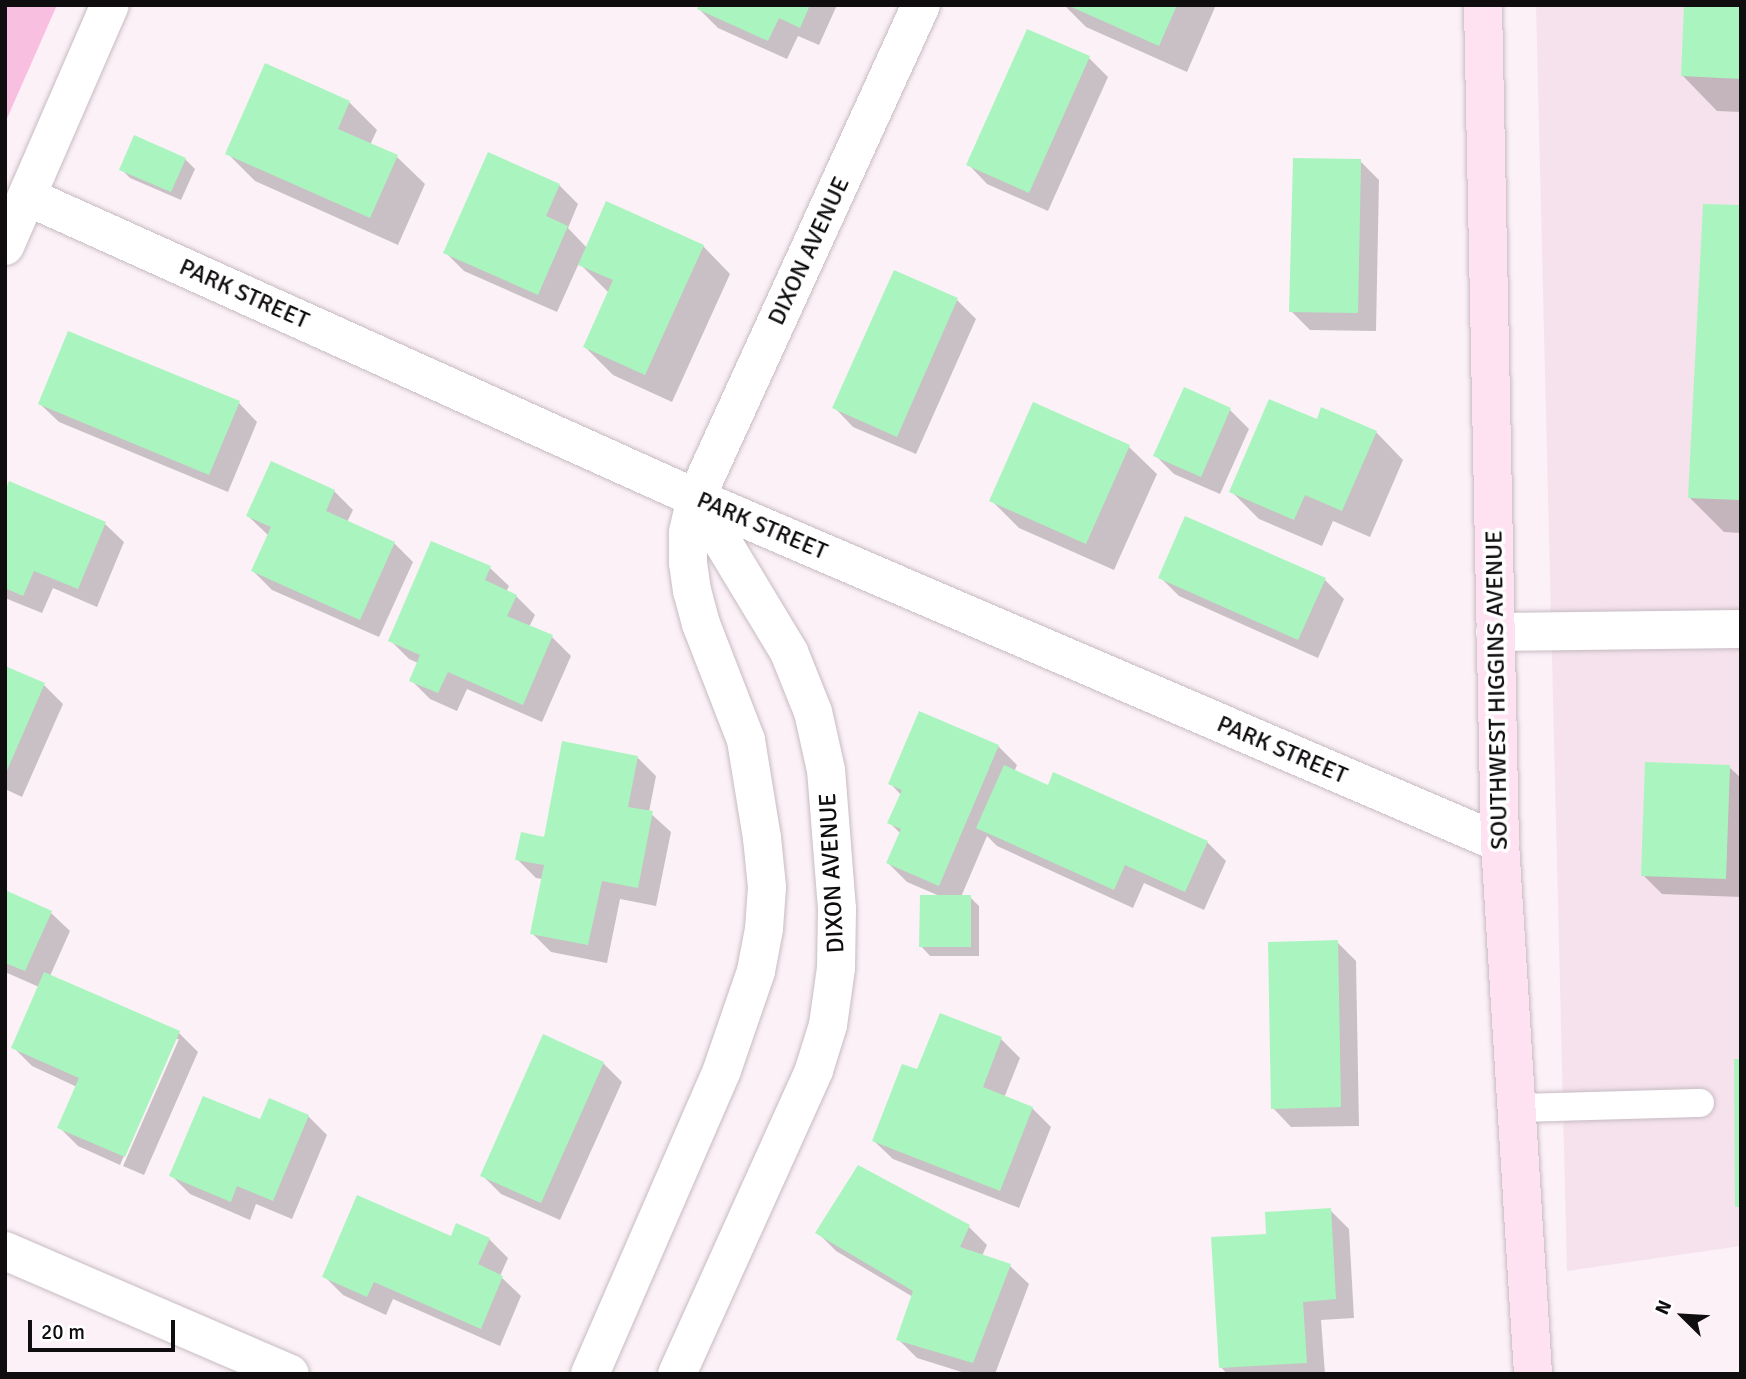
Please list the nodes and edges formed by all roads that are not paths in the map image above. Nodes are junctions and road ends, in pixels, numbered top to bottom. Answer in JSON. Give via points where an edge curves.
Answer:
{"nodes":[{"id":1,"x":110,"y":5,"type":"edge"},
{"id":2,"x":921,"y":5,"type":"edge"},
{"id":3,"x":1483,"y":5,"type":"edge"},
{"id":4,"x":28,"y":197,"type":"junction"},
{"id":5,"x":5,"y":246,"type":"edge"},
{"id":6,"x":696,"y":498,"type":"junction"},
{"id":7,"x":1741,"y":629,"type":"edge"},
{"id":8,"x":1495,"y":632,"type":"junction"},
{"id":9,"x":1500,"y":843,"type":"junction"},
{"id":10,"x":1700,"y":1103,"type":"dead end"},
{"id":11,"x":1517,"y":1108,"type":"junction"},
{"id":12,"x":5,"y":1251,"type":"edge"},
{"id":13,"x":290,"y":1374,"type":"edge"},
{"id":14,"x":590,"y":1374,"type":"edge"},
{"id":15,"x":677,"y":1374,"type":"edge"},
{"id":16,"x":1534,"y":1374,"type":"edge"}],
"edges":[{"from":1,"to":4,"type":"street"},
{"from":2,"to":6,"type":"street","name":"DIXON AVENUE"},
{"from":3,"to":8,"type":"main road","name":"SOUTHWEST HIGGINS AVENUE"},
{"from":4,"to":5,"type":"street"},
{"from":4,"to":6,"type":"street","name":"PARK STREET"},
{"from":6,"to":9,"type":"street","name":"PARK STREET"},
{"from":6,"to":14,"type":"street","name":"DIXON AVENUE","via":[[688,532],[689,572],[701,624],[746,740],[762,838],[764,929],[756,971],[722,1070]]},
{"from":6,"to":15,"type":"street","name":"DIXON AVENUE","via":[[789,652],[813,712],[827,771],[837,909],[828,1025],[814,1070]]},
{"from":7,"to":8,"type":"street"},
{"from":8,"to":9,"type":"main road","name":"SOUTHWEST HIGGINS AVENUE"},
{"from":9,"to":11,"type":"main road","name":"SOUTHWEST HIGGINS AVENUE"},
{"from":10,"to":11,"type":"lane"},
{"from":11,"to":16,"type":"main road","name":"SOUTHWEST HIGGINS AVENUE"},
{"from":12,"to":13,"type":"street"}]}
